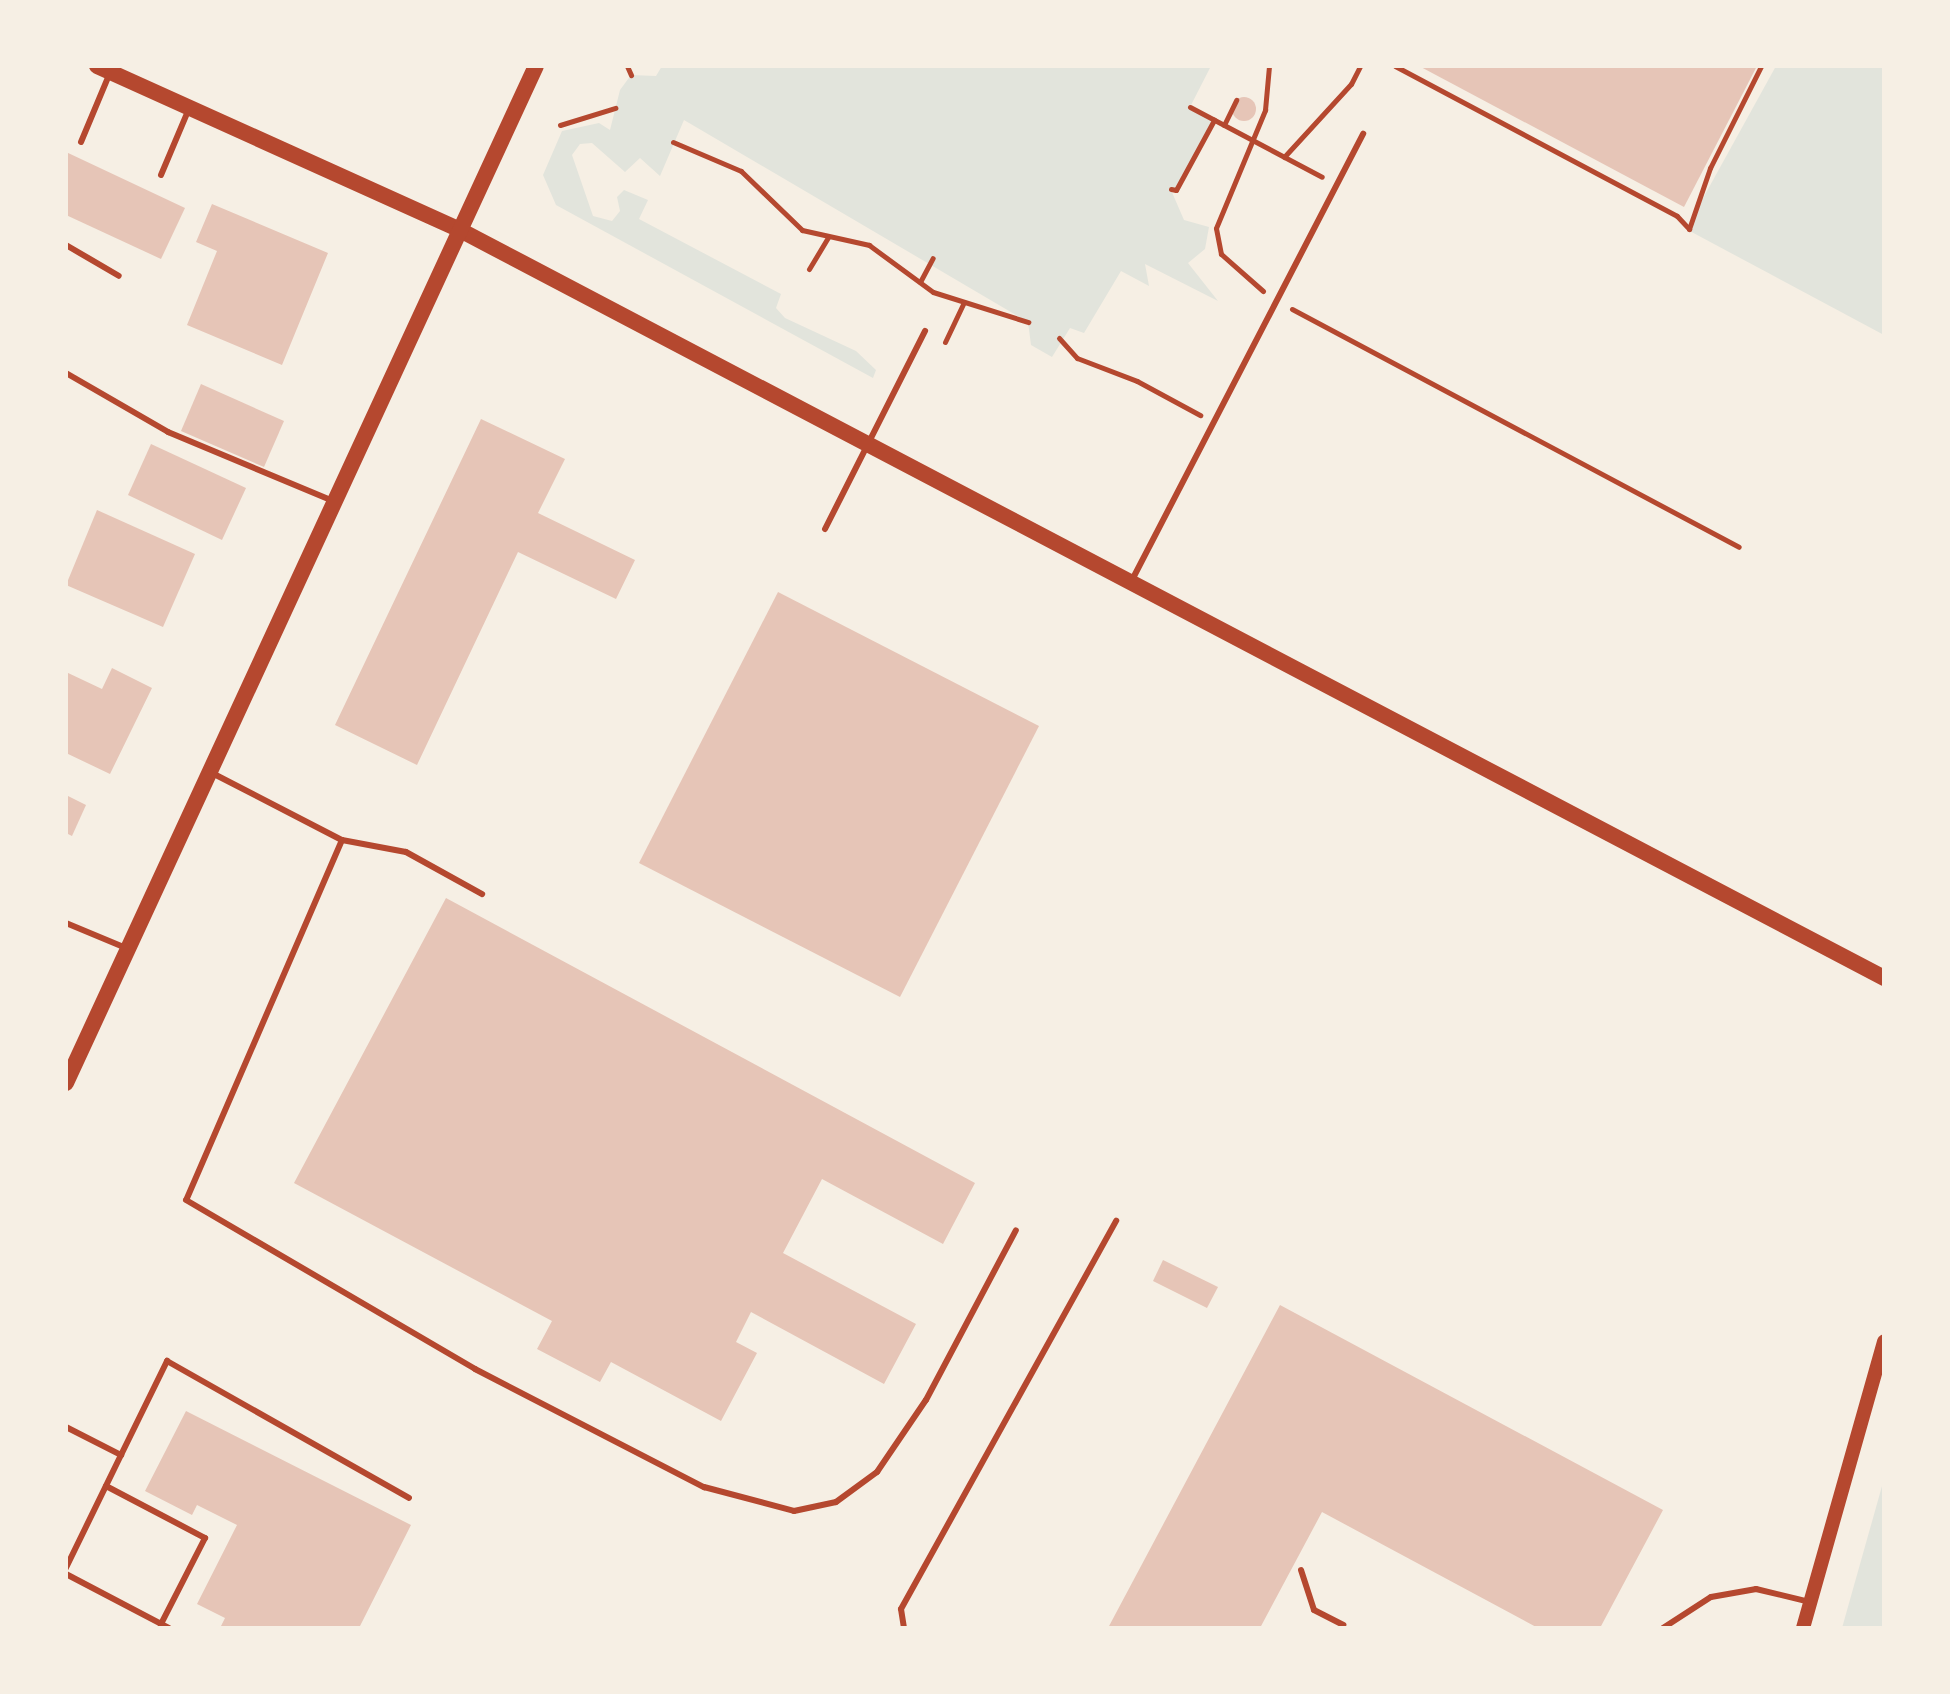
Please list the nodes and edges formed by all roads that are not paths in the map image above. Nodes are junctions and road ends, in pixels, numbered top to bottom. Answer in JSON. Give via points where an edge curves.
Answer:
{"nodes":[{"id":1,"x":536,"y":66,"type":"edge"},
{"id":2,"x":104,"y":69,"type":"edge"},
{"id":3,"x":189,"y":107,"type":"junction"},
{"id":4,"x":1363,"y":134,"type":"dead end"},
{"id":5,"x":81,"y":142,"type":"dead end"},
{"id":6,"x":161,"y":175,"type":"dead end"},
{"id":7,"x":460,"y":230,"type":"junction"},
{"id":8,"x":66,"y":245,"type":"edge"},
{"id":9,"x":119,"y":276,"type":"dead end"},
{"id":10,"x":925,"y":331,"type":"dead end"},
{"id":11,"x":66,"y":373,"type":"edge"},
{"id":12,"x":869,"y":444,"type":"junction"},
{"id":13,"x":335,"y":502,"type":"junction"},
{"id":14,"x":825,"y":529,"type":"dead end"},
{"id":15,"x":1131,"y":582,"type":"junction"},
{"id":16,"x":212,"y":773,"type":"junction"},
{"id":17,"x":342,"y":840,"type":"junction"},
{"id":18,"x":482,"y":894,"type":"dead end"},
{"id":19,"x":66,"y":923,"type":"edge"},
{"id":20,"x":129,"y":949,"type":"junction"},
{"id":21,"x":1884,"y":978,"type":"edge"},
{"id":22,"x":73,"y":1051,"type":"edge"},
{"id":23,"x":66,"y":1083,"type":"edge"},
{"id":24,"x":1116,"y":1221,"type":"dead end"},
{"id":25,"x":1016,"y":1230,"type":"dead end"},
{"id":26,"x":1884,"y":1341,"type":"edge"},
{"id":27,"x":66,"y":1427,"type":"edge"},
{"id":28,"x":121,"y":1455,"type":"junction"},
{"id":29,"x":106,"y":1486,"type":"junction"},
{"id":30,"x":409,"y":1498,"type":"dead end"},
{"id":31,"x":66,"y":1568,"type":"edge"},
{"id":32,"x":1301,"y":1570,"type":"dead end"},
{"id":33,"x":66,"y":1574,"type":"edge"},
{"id":34,"x":1810,"y":1602,"type":"junction"},
{"id":35,"x":161,"y":1624,"type":"junction"},
{"id":36,"x":1345,"y":1627,"type":"edge"},
{"id":37,"x":169,"y":1628,"type":"edge"},
{"id":38,"x":904,"y":1628,"type":"edge"},
{"id":39,"x":1663,"y":1628,"type":"edge"},
{"id":40,"x":1803,"y":1628,"type":"edge"}],
"edges":[{"from":1,"to":7,"type":"main road"},
{"from":2,"to":3,"type":"main road"},
{"from":2,"to":5,"type":"lane"},
{"from":3,"to":6,"type":"lane"},
{"from":3,"to":7,"type":"main road"},
{"from":4,"to":15,"type":"lane"},
{"from":7,"to":12,"type":"main road"},
{"from":7,"to":13,"type":"main road"},
{"from":8,"to":9,"type":"lane"},
{"from":10,"to":12,"type":"lane"},
{"from":11,"to":13,"type":"lane","via":[[168,432]]},
{"from":12,"to":14,"type":"lane"},
{"from":12,"to":15,"type":"main road"},
{"from":13,"to":16,"type":"main road"},
{"from":15,"to":21,"type":"main road"},
{"from":16,"to":17,"type":"lane"},
{"from":16,"to":20,"type":"main road"},
{"from":17,"to":18,"type":"lane","via":[[406,852]]},
{"from":17,"to":25,"type":"lane","via":[[186,1200],[475,1369],[704,1487],[794,1511],[836,1502],[877,1472],[926,1400]]},
{"from":19,"to":20,"type":"lane"},
{"from":20,"to":22,"type":"main road"},
{"from":22,"to":23,"type":"main road"},
{"from":24,"to":38,"type":"lane","via":[[901,1609]]},
{"from":26,"to":34,"type":"street"},
{"from":27,"to":28,"type":"lane"},
{"from":28,"to":29,"type":"lane"},
{"from":28,"to":30,"type":"lane","via":[[167,1361]]},
{"from":29,"to":31,"type":"lane"},
{"from":29,"to":35,"type":"lane","via":[[205,1538]]},
{"from":32,"to":36,"type":"lane","via":[[1314,1610]]},
{"from":33,"to":35,"type":"lane"},
{"from":34,"to":39,"type":"lane","via":[[1756,1589],[1711,1597]]},
{"from":34,"to":40,"type":"street"},
{"from":35,"to":37,"type":"lane"}]}
